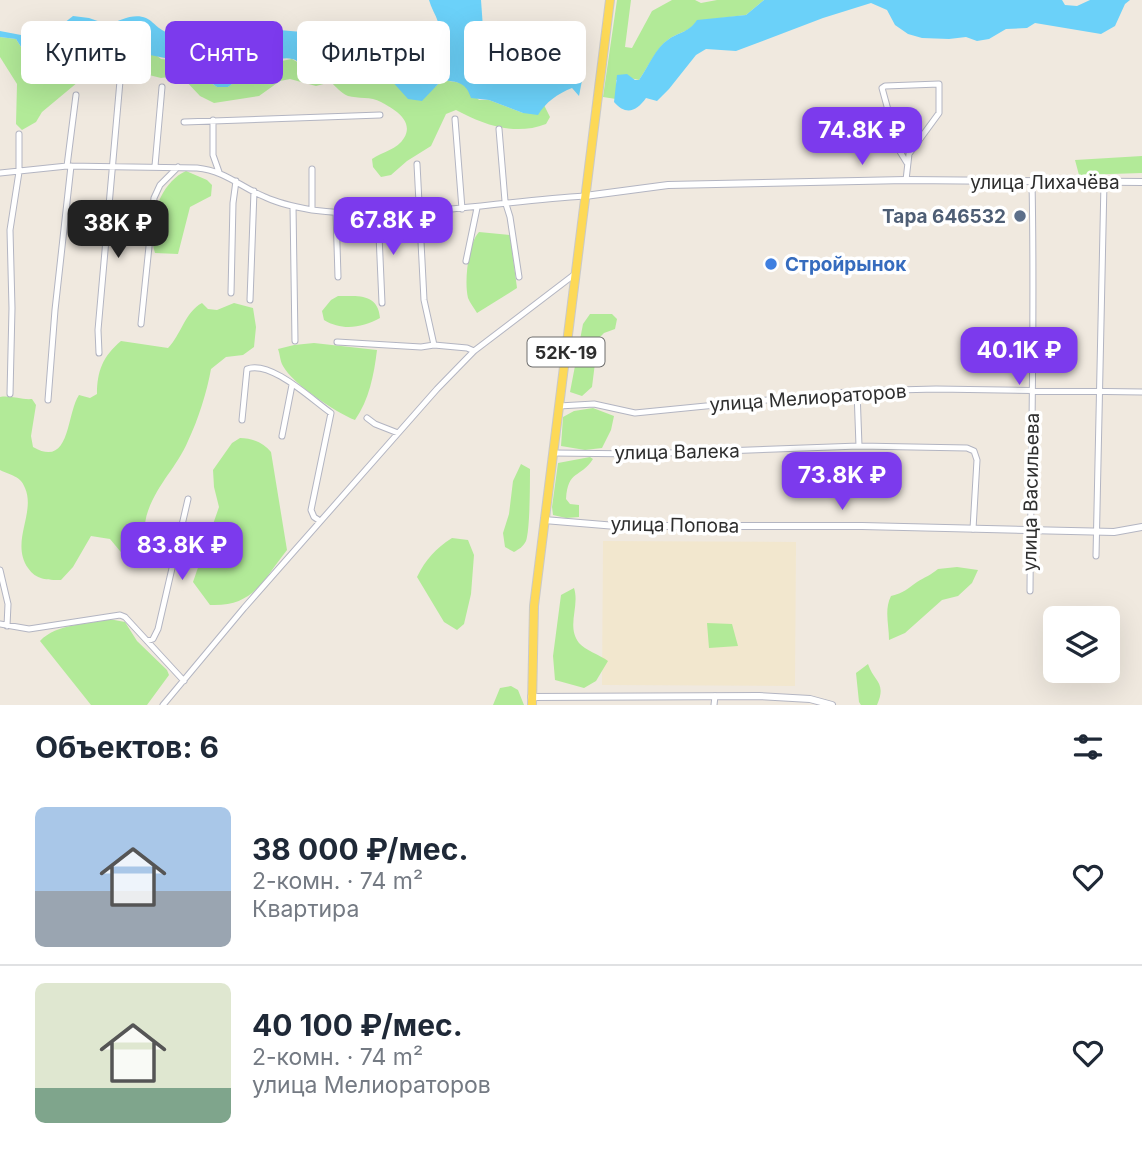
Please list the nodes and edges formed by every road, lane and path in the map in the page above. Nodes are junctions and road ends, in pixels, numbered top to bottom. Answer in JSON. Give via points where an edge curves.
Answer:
{"nodes":[{"id":1,"x":610,"y":0,"type":"edge"},
{"id":2,"x":120,"y":84,"type":"edge"},
{"id":3,"x":162,"y":86,"type":"dead end"},
{"id":4,"x":76,"y":95,"type":"dead end"},
{"id":5,"x":380,"y":115,"type":"dead end"},
{"id":6,"x":455,"y":119,"type":"dead end"},
{"id":7,"x":213,"y":121,"type":"junction"},
{"id":8,"x":184,"y":122,"type":"dead end"},
{"id":9,"x":499,"y":129,"type":"dead end"},
{"id":10,"x":19,"y":134,"type":"dead end"},
{"id":11,"x":907,"y":163,"type":"junction"},
{"id":12,"x":417,"y":164,"type":"dead end"},
{"id":13,"x":69,"y":166,"type":"junction"},
{"id":14,"x":113,"y":166,"type":"junction"},
{"id":15,"x":155,"y":166,"type":"junction"},
{"id":16,"x":178,"y":167,"type":"junction"},
{"id":17,"x":312,"y":169,"type":"dead end"},
{"id":18,"x":19,"y":172,"type":"junction"},
{"id":19,"x":219,"y":172,"type":"junction"},
{"id":20,"x":0,"y":173,"type":"edge"},
{"id":21,"x":906,"y":180,"type":"junction"},
{"id":22,"x":236,"y":181,"type":"junction"},
{"id":23,"x":1104,"y":182,"type":"junction"},
{"id":24,"x":1142,"y":182,"type":"edge"},
{"id":25,"x":1032,"y":183,"type":"junction"},
{"id":26,"x":254,"y":191,"type":"junction"},
{"id":27,"x":585,"y":196,"type":"junction"},
{"id":28,"x":507,"y":205,"type":"junction"},
{"id":29,"x":293,"y":206,"type":"junction"},
{"id":30,"x":477,"y":208,"type":"junction"},
{"id":31,"x":462,"y":209,"type":"junction"},
{"id":32,"x":312,"y":210,"type":"junction"},
{"id":33,"x":420,"y":211,"type":"junction"},
{"id":34,"x":336,"y":212,"type":"junction"},
{"id":35,"x":377,"y":212,"type":"junction"},
{"id":36,"x":466,"y":261,"type":"dead end"},
{"id":37,"x":575,"y":274,"type":"junction"},
{"id":38,"x":338,"y":277,"type":"dead end"},
{"id":39,"x":519,"y":277,"type":"dead end"},
{"id":40,"x":231,"y":293,"type":"dead end"},
{"id":41,"x":250,"y":300,"type":"dead end"},
{"id":42,"x":382,"y":303,"type":"dead end"},
{"id":43,"x":141,"y":324,"type":"dead end"},
{"id":44,"x":296,"y":341,"type":"dead end"},
{"id":45,"x":337,"y":342,"type":"dead end"},
{"id":46,"x":434,"y":345,"type":"junction"},
{"id":47,"x":474,"y":351,"type":"junction"},
{"id":48,"x":99,"y":353,"type":"dead end"},
{"id":49,"x":292,"y":385,"type":"junction"},
{"id":50,"x":1032,"y":390,"type":"junction"},
{"id":51,"x":857,"y":391,"type":"junction"},
{"id":52,"x":1098,"y":391,"type":"junction"},
{"id":53,"x":1142,"y":391,"type":"edge"},
{"id":54,"x":9,"y":394,"type":"dead end"},
{"id":55,"x":48,"y":400,"type":"dead end"},
{"id":56,"x":559,"y":406,"type":"junction"},
{"id":57,"x":367,"y":418,"type":"dead end"},
{"id":58,"x":242,"y":420,"type":"dead end"},
{"id":59,"x":398,"y":433,"type":"junction"},
{"id":60,"x":282,"y":436,"type":"dead end"},
{"id":61,"x":859,"y":446,"type":"junction"},
{"id":62,"x":553,"y":453,"type":"junction"},
{"id":63,"x":188,"y":499,"type":"dead end"},
{"id":64,"x":544,"y":520,"type":"junction"},
{"id":65,"x":320,"y":521,"type":"junction"},
{"id":66,"x":1142,"y":527,"type":"edge"},
{"id":67,"x":974,"y":529,"type":"junction"},
{"id":68,"x":1030,"y":529,"type":"junction"},
{"id":69,"x":1097,"y":531,"type":"junction"},
{"id":70,"x":1096,"y":556,"type":"dead end"},
{"id":71,"x":0,"y":570,"type":"edge"},
{"id":72,"x":1030,"y":591,"type":"dead end"},
{"id":73,"x":0,"y":624,"type":"edge"},
{"id":74,"x":7,"y":626,"type":"junction"},
{"id":75,"x":147,"y":641,"type":"junction"},
{"id":76,"x":184,"y":681,"type":"junction"},
{"id":77,"x":715,"y":696,"type":"junction"},
{"id":78,"x":531,"y":701,"type":"edge"},
{"id":79,"x":793,"y":701,"type":"edge"},
{"id":80,"x":163,"y":705,"type":"edge"},
{"id":81,"x":714,"y":705,"type":"edge"},
{"id":82,"x":832,"y":705,"type":"edge"}],
"edges":[{"from":1,"to":27,"type":"main road","number":"52К-19"},
{"from":2,"to":14,"type":"street"},
{"from":3,"to":15,"type":"street"},
{"from":4,"to":13,"type":"street"},
{"from":5,"to":7,"type":"street"},
{"from":6,"to":31,"type":"street"},
{"from":7,"to":8,"type":"street"},
{"from":7,"to":19,"type":"street","via":[[213,155]]},
{"from":9,"to":28,"type":"street"},
{"from":10,"to":18,"type":"street"},
{"from":11,"to":11,"type":"street","via":[[939,113],[939,84],[882,88]]},
{"from":11,"to":21,"type":"street"},
{"from":12,"to":33,"type":"street"},
{"from":13,"to":14,"type":"street"},
{"from":13,"to":18,"type":"street"},
{"from":13,"to":55,"type":"street"},
{"from":14,"to":15,"type":"street"},
{"from":14,"to":48,"type":"street"},
{"from":15,"to":16,"type":"street"},
{"from":16,"to":19,"type":"street"},
{"from":16,"to":43,"type":"street","via":[[154,198]]},
{"from":17,"to":32,"type":"street"},
{"from":18,"to":20,"type":"street"},
{"from":18,"to":54,"type":"street","via":[[10,230]]},
{"from":19,"to":22,"type":"street"},
{"from":21,"to":25,"type":"street","name":"улица Лихачёва"},
{"from":21,"to":27,"type":"street","name":"улица Лихачёва","via":[[668,185]]},
{"from":22,"to":26,"type":"street"},
{"from":22,"to":40,"type":"street"},
{"from":23,"to":24,"type":"street","name":"улица Лихачёва"},
{"from":23,"to":25,"type":"street","name":"улица Лихачёва"},
{"from":23,"to":52,"type":"street"},
{"from":25,"to":50,"type":"street","name":"улица Васильева"},
{"from":26,"to":29,"type":"street"},
{"from":26,"to":41,"type":"street"},
{"from":27,"to":28,"type":"street"},
{"from":27,"to":37,"type":"main road","number":"52К-19"},
{"from":28,"to":30,"type":"street"},
{"from":28,"to":39,"type":"street"},
{"from":29,"to":32,"type":"street"},
{"from":29,"to":44,"type":"street"},
{"from":30,"to":31,"type":"street"},
{"from":30,"to":36,"type":"street"},
{"from":31,"to":33,"type":"street"},
{"from":32,"to":34,"type":"street"},
{"from":33,"to":35,"type":"street"},
{"from":33,"to":46,"type":"street","via":[[424,300]]},
{"from":34,"to":35,"type":"street"},
{"from":34,"to":38,"type":"street"},
{"from":35,"to":42,"type":"street"},
{"from":37,"to":47,"type":"street"},
{"from":37,"to":56,"type":"main road","number":"52К-19"},
{"from":45,"to":46,"type":"street"},
{"from":46,"to":47,"type":"street"},
{"from":47,"to":59,"type":"street"},
{"from":49,"to":58,"type":"street","via":[[271,370],[247,369]]},
{"from":49,"to":60,"type":"street"},
{"from":49,"to":65,"type":"street","via":[[331,413],[311,510]]},
{"from":50,"to":51,"type":"street","name":"улица Мелиораторов"},
{"from":50,"to":52,"type":"street","name":"улица Мелиораторов"},
{"from":50,"to":68,"type":"street","name":"улица Васильева"},
{"from":51,"to":56,"type":"street","name":"улица Мелиораторов","via":[[635,412],[594,404]]},
{"from":51,"to":61,"type":"street"},
{"from":52,"to":53,"type":"street","name":"улица Мелиораторов"},
{"from":52,"to":69,"type":"street"},
{"from":56,"to":62,"type":"main road","number":"52К-19"},
{"from":57,"to":59,"type":"street"},
{"from":59,"to":65,"type":"street"},
{"from":61,"to":62,"type":"street","name":"улица Валека"},
{"from":61,"to":67,"type":"street","name":"улица Валека","via":[[974,451]]},
{"from":62,"to":64,"type":"main road","number":"52К-19"},
{"from":63,"to":75,"type":"street","via":[[158,629]]},
{"from":64,"to":67,"type":"street","name":"улица Попова","via":[[616,526]]},
{"from":64,"to":78,"type":"main road","number":"52К-19","via":[[532,625]]},
{"from":65,"to":76,"type":"street"},
{"from":66,"to":69,"type":"street","name":"улица Попова"},
{"from":67,"to":68,"type":"street","name":"улица Попова"},
{"from":68,"to":69,"type":"street","name":"улица Попова"},
{"from":68,"to":72,"type":"street","name":"улица Васильева"},
{"from":69,"to":70,"type":"street"},
{"from":71,"to":74,"type":"street","via":[[8,604]]},
{"from":73,"to":74,"type":"street"},
{"from":74,"to":75,"type":"street","via":[[29,629],[120,615]]},
{"from":75,"to":76,"type":"street"},
{"from":76,"to":80,"type":"street"},
{"from":77,"to":78,"type":"street"},
{"from":77,"to":79,"type":"street"},
{"from":77,"to":81,"type":"street"},
{"from":79,"to":82,"type":"street"}]}
